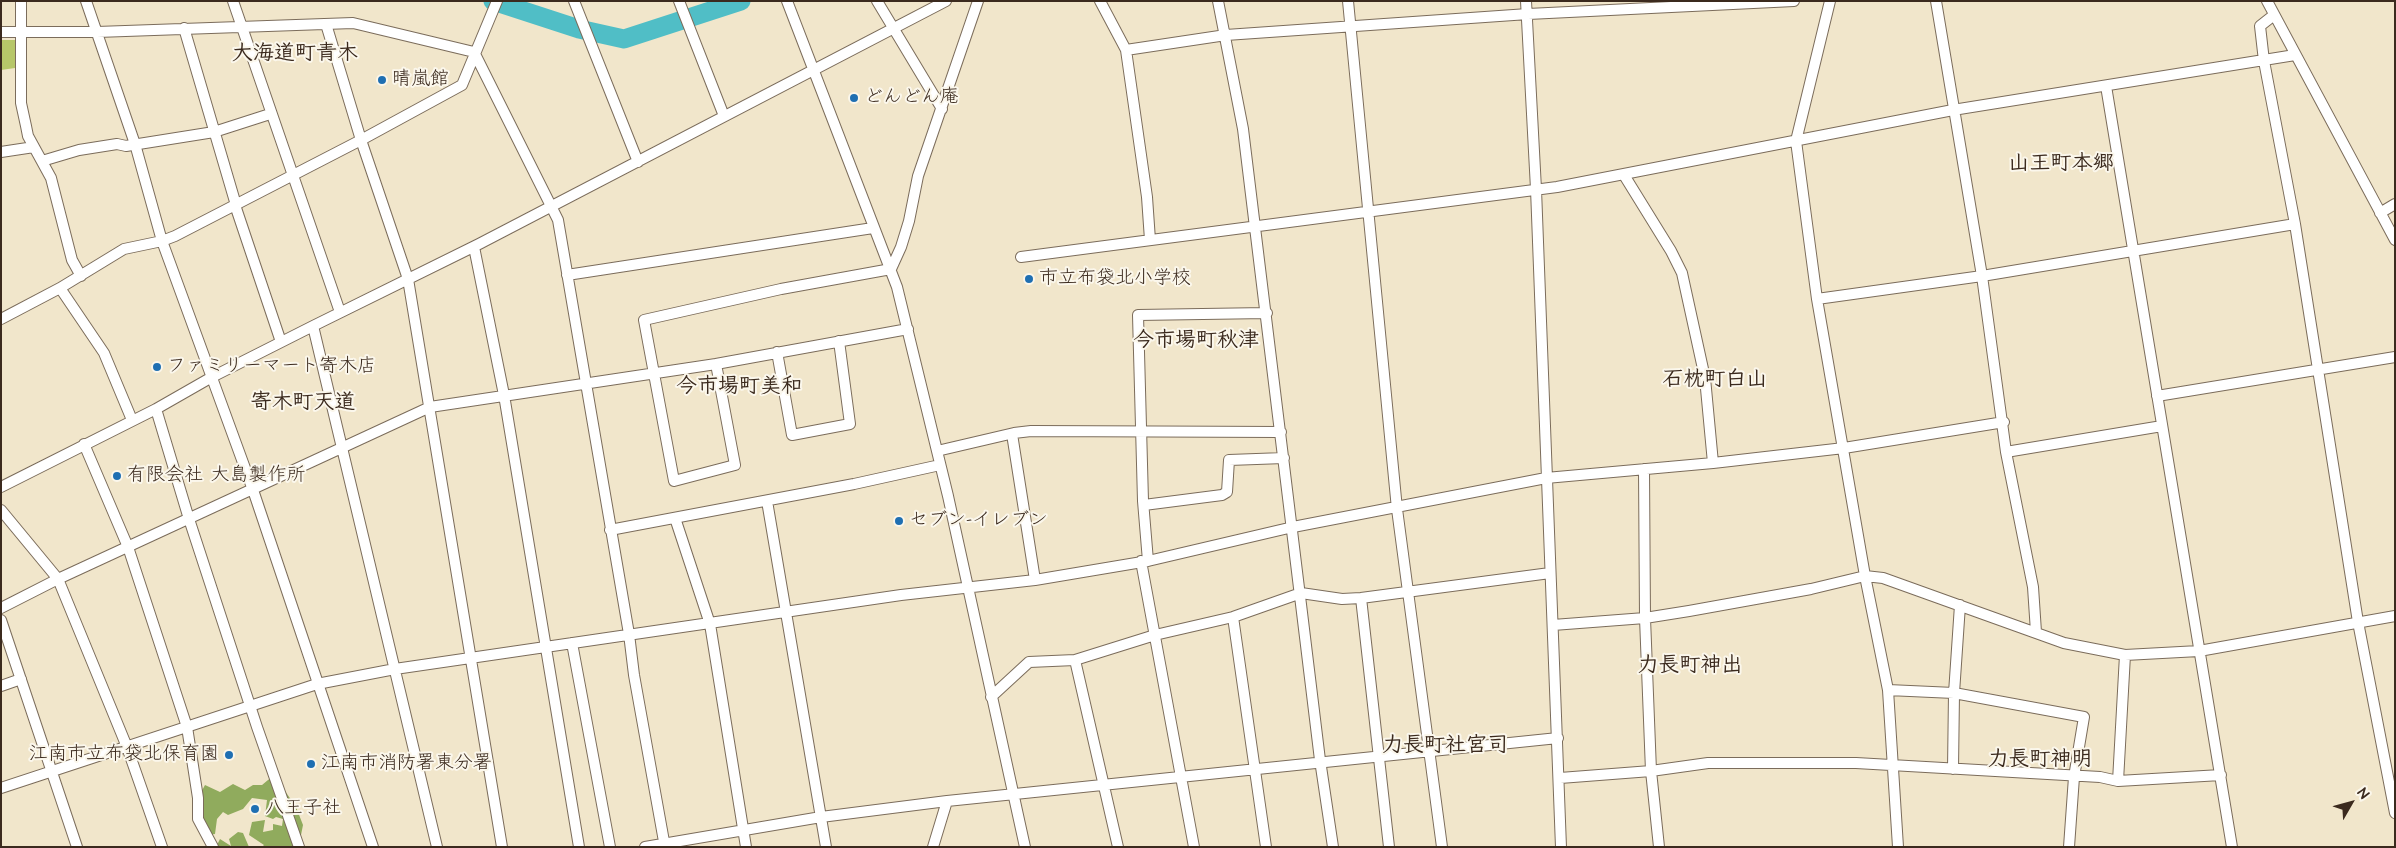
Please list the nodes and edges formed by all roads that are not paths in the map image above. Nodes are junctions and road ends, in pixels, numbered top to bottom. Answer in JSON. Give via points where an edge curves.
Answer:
{"nodes":[{"id":1,"x":21,"y":1,"type":"edge"},
{"id":2,"x":86,"y":1,"type":"edge"},
{"id":3,"x":233,"y":1,"type":"edge"},
{"id":4,"x":574,"y":1,"type":"edge"},
{"id":5,"x":679,"y":1,"type":"edge"},
{"id":6,"x":787,"y":1,"type":"edge"},
{"id":7,"x":877,"y":1,"type":"edge"},
{"id":8,"x":946,"y":1,"type":"edge"},
{"id":9,"x":978,"y":1,"type":"edge"},
{"id":10,"x":1100,"y":1,"type":"edge"},
{"id":11,"x":1218,"y":1,"type":"edge"},
{"id":12,"x":1348,"y":1,"type":"edge"},
{"id":13,"x":1526,"y":1,"type":"edge"},
{"id":14,"x":1794,"y":1,"type":"edge"},
{"id":15,"x":1830,"y":1,"type":"edge"},
{"id":16,"x":1936,"y":1,"type":"edge"},
{"id":17,"x":2267,"y":1,"type":"edge"},
{"id":18,"x":496,"y":4,"type":"edge"},
{"id":19,"x":1528,"y":14,"type":"junction"},
{"id":20,"x":2274,"y":15,"type":"junction"},
{"id":21,"x":326,"y":24,"type":"junction"},
{"id":22,"x":184,"y":28,"type":"junction"},
{"id":23,"x":242,"y":28,"type":"junction"},
{"id":24,"x":894,"y":28,"type":"junction"},
{"id":25,"x":1350,"y":28,"type":"junction"},
{"id":26,"x":1,"y":32,"type":"edge"},
{"id":27,"x":22,"y":32,"type":"junction"},
{"id":28,"x":97,"y":32,"type":"junction"},
{"id":29,"x":1226,"y":35,"type":"junction"},
{"id":30,"x":1126,"y":50,"type":"junction"},
{"id":31,"x":474,"y":52,"type":"junction"},
{"id":32,"x":2295,"y":55,"type":"junction"},
{"id":33,"x":2264,"y":60,"type":"junction"},
{"id":34,"x":812,"y":72,"type":"junction"},
{"id":35,"x":2106,"y":86,"type":"junction"},
{"id":36,"x":942,"y":109,"type":"junction"},
{"id":37,"x":1954,"y":110,"type":"junction"},
{"id":38,"x":270,"y":114,"type":"junction"},
{"id":39,"x":724,"y":116,"type":"junction"},
{"id":40,"x":214,"y":132,"type":"junction"},
{"id":41,"x":361,"y":140,"type":"junction"},
{"id":42,"x":1796,"y":141,"type":"junction"},
{"id":43,"x":135,"y":144,"type":"junction"},
{"id":44,"x":34,"y":147,"type":"junction"},
{"id":45,"x":1,"y":152,"type":"edge"},
{"id":46,"x":42,"y":161,"type":"junction"},
{"id":47,"x":638,"y":162,"type":"junction"},
{"id":48,"x":1624,"y":175,"type":"junction"},
{"id":49,"x":292,"y":176,"type":"junction"},
{"id":50,"x":1536,"y":189,"type":"junction"},
{"id":51,"x":2395,"y":204,"type":"edge"},
{"id":52,"x":235,"y":205,"type":"junction"},
{"id":53,"x":552,"y":206,"type":"junction"},
{"id":54,"x":1367,"y":212,"type":"junction"},
{"id":55,"x":2380,"y":213,"type":"junction"},
{"id":56,"x":2295,"y":224,"type":"junction"},
{"id":57,"x":1256,"y":227,"type":"junction"},
{"id":58,"x":873,"y":228,"type":"junction"},
{"id":59,"x":1150,"y":240,"type":"junction"},
{"id":60,"x":2395,"y":240,"type":"edge"},
{"id":61,"x":162,"y":241,"type":"junction"},
{"id":62,"x":474,"y":247,"type":"junction"},
{"id":63,"x":2133,"y":252,"type":"junction"},
{"id":64,"x":1021,"y":257,"type":"dead end"},
{"id":65,"x":891,"y":269,"type":"junction"},
{"id":66,"x":567,"y":275,"type":"junction"},
{"id":67,"x":81,"y":276,"type":"junction"},
{"id":68,"x":1982,"y":276,"type":"junction"},
{"id":69,"x":408,"y":280,"type":"junction"},
{"id":70,"x":60,"y":288,"type":"junction"},
{"id":71,"x":1817,"y":299,"type":"junction"},
{"id":72,"x":340,"y":312,"type":"junction"},
{"id":73,"x":1267,"y":314,"type":"junction"},
{"id":74,"x":1,"y":319,"type":"edge"},
{"id":75,"x":313,"y":326,"type":"junction"},
{"id":76,"x":908,"y":330,"type":"junction"},
{"id":77,"x":839,"y":341,"type":"junction"},
{"id":78,"x":281,"y":342,"type":"junction"},
{"id":79,"x":777,"y":352,"type":"junction"},
{"id":80,"x":2395,"y":357,"type":"edge"},
{"id":81,"x":716,"y":364,"type":"junction"},
{"id":82,"x":2318,"y":368,"type":"junction"},
{"id":83,"x":656,"y":373,"type":"junction"},
{"id":84,"x":212,"y":377,"type":"junction"},
{"id":85,"x":586,"y":384,"type":"junction"},
{"id":86,"x":504,"y":395,"type":"junction"},
{"id":87,"x":2156,"y":396,"type":"junction"},
{"id":88,"x":430,"y":407,"type":"junction"},
{"id":89,"x":156,"y":409,"type":"junction"},
{"id":90,"x":132,"y":420,"type":"junction"},
{"id":91,"x":2004,"y":422,"type":"junction"},
{"id":92,"x":2162,"y":426,"type":"junction"},
{"id":93,"x":1142,"y":430,"type":"junction"},
{"id":94,"x":1281,"y":432,"type":"junction"},
{"id":95,"x":1012,"y":434,"type":"junction"},
{"id":96,"x":84,"y":444,"type":"junction"},
{"id":97,"x":342,"y":448,"type":"junction"},
{"id":98,"x":1844,"y":448,"type":"junction"},
{"id":99,"x":937,"y":452,"type":"junction"},
{"id":100,"x":2006,"y":452,"type":"junction"},
{"id":101,"x":1284,"y":458,"type":"junction"},
{"id":102,"x":1713,"y":463,"type":"junction"},
{"id":103,"x":940,"y":465,"type":"junction"},
{"id":104,"x":1644,"y":469,"type":"junction"},
{"id":105,"x":1546,"y":478,"type":"junction"},
{"id":106,"x":1,"y":487,"type":"edge"},
{"id":107,"x":253,"y":490,"type":"junction"},
{"id":108,"x":767,"y":501,"type":"junction"},
{"id":109,"x":1144,"y":505,"type":"junction"},
{"id":110,"x":1398,"y":508,"type":"junction"},
{"id":111,"x":1,"y":510,"type":"edge"},
{"id":112,"x":675,"y":518,"type":"junction"},
{"id":113,"x":188,"y":519,"type":"junction"},
{"id":114,"x":1293,"y":527,"type":"junction"},
{"id":115,"x":610,"y":530,"type":"junction"},
{"id":116,"x":128,"y":547,"type":"junction"},
{"id":117,"x":1144,"y":561,"type":"junction"},
{"id":118,"x":1550,"y":573,"type":"junction"},
{"id":119,"x":1865,"y":576,"type":"junction"},
{"id":120,"x":58,"y":579,"type":"junction"},
{"id":121,"x":1035,"y":580,"type":"junction"},
{"id":122,"x":967,"y":588,"type":"junction"},
{"id":123,"x":1301,"y":592,"type":"junction"},
{"id":124,"x":1408,"y":593,"type":"junction"},
{"id":125,"x":1361,"y":598,"type":"junction"},
{"id":126,"x":1960,"y":605,"type":"junction"},
{"id":127,"x":1,"y":608,"type":"edge"},
{"id":128,"x":785,"y":611,"type":"junction"},
{"id":129,"x":2395,"y":616,"type":"edge"},
{"id":130,"x":1233,"y":617,"type":"junction"},
{"id":131,"x":1645,"y":618,"type":"junction"},
{"id":132,"x":1,"y":620,"type":"edge"},
{"id":133,"x":2358,"y":622,"type":"junction"},
{"id":134,"x":710,"y":624,"type":"junction"},
{"id":135,"x":1553,"y":625,"type":"junction"},
{"id":136,"x":2036,"y":632,"type":"junction"},
{"id":137,"x":629,"y":634,"type":"junction"},
{"id":138,"x":1155,"y":635,"type":"junction"},
{"id":139,"x":572,"y":642,"type":"junction"},
{"id":140,"x":546,"y":646,"type":"junction"},
{"id":141,"x":2199,"y":651,"type":"junction"},
{"id":142,"x":2125,"y":655,"type":"junction"},
{"id":143,"x":472,"y":658,"type":"junction"},
{"id":144,"x":1075,"y":660,"type":"junction"},
{"id":145,"x":395,"y":669,"type":"junction"},
{"id":146,"x":21,"y":679,"type":"junction"},
{"id":147,"x":317,"y":684,"type":"junction"},
{"id":148,"x":1,"y":686,"type":"edge"},
{"id":149,"x":1888,"y":690,"type":"junction"},
{"id":150,"x":1954,"y":693,"type":"junction"},
{"id":151,"x":992,"y":697,"type":"junction"},
{"id":152,"x":251,"y":705,"type":"junction"},
{"id":153,"x":187,"y":727,"type":"junction"},
{"id":154,"x":1558,"y":738,"type":"junction"},
{"id":155,"x":127,"y":747,"type":"junction"},
{"id":156,"x":1429,"y":752,"type":"junction"},
{"id":157,"x":1379,"y":756,"type":"junction"},
{"id":158,"x":1320,"y":762,"type":"junction"},
{"id":159,"x":1891,"y":764,"type":"junction"},
{"id":160,"x":1256,"y":768,"type":"junction"},
{"id":161,"x":1953,"y":768,"type":"junction"},
{"id":162,"x":51,"y":771,"type":"junction"},
{"id":163,"x":1651,"y":771,"type":"junction"},
{"id":164,"x":2221,"y":775,"type":"junction"},
{"id":165,"x":1182,"y":776,"type":"junction"},
{"id":166,"x":2074,"y":777,"type":"junction"},
{"id":167,"x":1560,"y":778,"type":"junction"},
{"id":168,"x":2118,"y":781,"type":"junction"},
{"id":169,"x":1104,"y":784,"type":"junction"},
{"id":170,"x":1,"y":788,"type":"edge"},
{"id":171,"x":1013,"y":793,"type":"junction"},
{"id":172,"x":947,"y":801,"type":"junction"},
{"id":173,"x":2395,"y":813,"type":"edge"},
{"id":174,"x":822,"y":817,"type":"junction"},
{"id":175,"x":744,"y":830,"type":"junction"},
{"id":176,"x":664,"y":845,"type":"edge"},
{"id":177,"x":77,"y":847,"type":"edge"},
{"id":178,"x":162,"y":847,"type":"edge"},
{"id":179,"x":213,"y":847,"type":"edge"},
{"id":180,"x":299,"y":847,"type":"edge"},
{"id":181,"x":374,"y":847,"type":"edge"},
{"id":182,"x":437,"y":847,"type":"edge"},
{"id":183,"x":502,"y":847,"type":"edge"},
{"id":184,"x":579,"y":847,"type":"edge"},
{"id":185,"x":610,"y":847,"type":"edge"},
{"id":186,"x":645,"y":847,"type":"edge"},
{"id":187,"x":746,"y":847,"type":"edge"},
{"id":188,"x":826,"y":847,"type":"edge"},
{"id":189,"x":933,"y":847,"type":"edge"},
{"id":190,"x":1025,"y":847,"type":"edge"},
{"id":191,"x":1118,"y":847,"type":"edge"},
{"id":192,"x":1194,"y":847,"type":"edge"},
{"id":193,"x":1266,"y":847,"type":"edge"},
{"id":194,"x":1333,"y":847,"type":"edge"},
{"id":195,"x":1389,"y":847,"type":"edge"},
{"id":196,"x":1442,"y":847,"type":"edge"},
{"id":197,"x":1561,"y":847,"type":"edge"},
{"id":198,"x":1659,"y":847,"type":"edge"},
{"id":199,"x":1898,"y":847,"type":"edge"},
{"id":200,"x":2069,"y":847,"type":"edge"},
{"id":201,"x":2232,"y":847,"type":"edge"}],
"edges":[{"from":1,"to":27,"type":"street"},
{"from":2,"to":28,"type":"street"},
{"from":3,"to":23,"type":"street"},
{"from":4,"to":47,"type":"street"},
{"from":5,"to":39,"type":"street"},
{"from":6,"to":34,"type":"street"},
{"from":7,"to":24,"type":"street"},
{"from":8,"to":24,"type":"street"},
{"from":9,"to":36,"type":"street"},
{"from":10,"to":30,"type":"street"},
{"from":11,"to":29,"type":"street"},
{"from":12,"to":25,"type":"street"},
{"from":13,"to":19,"type":"street"},
{"from":14,"to":19,"type":"street"},
{"from":15,"to":42,"type":"street"},
{"from":16,"to":37,"type":"street"},
{"from":17,"to":20,"type":"street"},
{"from":18,"to":31,"type":"street"},
{"from":19,"to":25,"type":"street"},
{"from":19,"to":50,"type":"street"},
{"from":20,"to":32,"type":"street"},
{"from":20,"to":33,"type":"street","via":[[2260,26]]},
{"from":21,"to":23,"type":"street"},
{"from":21,"to":31,"type":"street","via":[[354,23]]},
{"from":21,"to":41,"type":"street"},
{"from":22,"to":23,"type":"street"},
{"from":22,"to":28,"type":"street"},
{"from":22,"to":40,"type":"street"},
{"from":23,"to":38,"type":"street"},
{"from":24,"to":34,"type":"street"},
{"from":24,"to":36,"type":"street"},
{"from":25,"to":29,"type":"street"},
{"from":25,"to":54,"type":"street"},
{"from":26,"to":27,"type":"street"},
{"from":27,"to":28,"type":"street"},
{"from":27,"to":44,"type":"street","via":[[21,103],[28,136]]},
{"from":28,"to":43,"type":"street"},
{"from":29,"to":30,"type":"street"},
{"from":29,"to":57,"type":"street"},
{"from":30,"to":59,"type":"street"},
{"from":31,"to":41,"type":"street","via":[[462,85]]},
{"from":31,"to":53,"type":"street"},
{"from":32,"to":33,"type":"street"},
{"from":32,"to":55,"type":"street"},
{"from":33,"to":35,"type":"street"},
{"from":33,"to":56,"type":"street"},
{"from":34,"to":39,"type":"street"},
{"from":34,"to":58,"type":"street","via":[[858,182]]},
{"from":35,"to":37,"type":"street"},
{"from":35,"to":63,"type":"street"},
{"from":36,"to":65,"type":"street","via":[[918,176],[901,247]]},
{"from":37,"to":42,"type":"street"},
{"from":37,"to":68,"type":"street"},
{"from":38,"to":40,"type":"street"},
{"from":38,"to":49,"type":"street"},
{"from":39,"to":47,"type":"street"},
{"from":40,"to":43,"type":"street"},
{"from":40,"to":52,"type":"street"},
{"from":41,"to":49,"type":"street"},
{"from":41,"to":69,"type":"street"},
{"from":42,"to":48,"type":"street"},
{"from":42,"to":71,"type":"street"},
{"from":43,"to":46,"type":"street","via":[[79,150]]},
{"from":43,"to":61,"type":"street"},
{"from":44,"to":45,"type":"street"},
{"from":44,"to":46,"type":"street"},
{"from":46,"to":67,"type":"street","via":[[51,178],[72,260]]},
{"from":47,"to":53,"type":"street"},
{"from":48,"to":50,"type":"street"},
{"from":48,"to":102,"type":"street","via":[[1682,273],[1705,378]]},
{"from":49,"to":52,"type":"street"},
{"from":49,"to":72,"type":"street"},
{"from":50,"to":54,"type":"street"},
{"from":50,"to":105,"type":"street"},
{"from":51,"to":55,"type":"street"},
{"from":52,"to":61,"type":"street"},
{"from":52,"to":78,"type":"street"},
{"from":53,"to":62,"type":"street"},
{"from":53,"to":66,"type":"street","via":[[558,220]]},
{"from":54,"to":57,"type":"street"},
{"from":54,"to":110,"type":"street"},
{"from":55,"to":60,"type":"street"},
{"from":56,"to":63,"type":"street"},
{"from":56,"to":82,"type":"street"},
{"from":57,"to":59,"type":"street"},
{"from":57,"to":73,"type":"street"},
{"from":58,"to":65,"type":"street"},
{"from":58,"to":66,"type":"street"},
{"from":59,"to":64,"type":"street"},
{"from":61,"to":67,"type":"street","via":[[124,250]]},
{"from":61,"to":84,"type":"street"},
{"from":62,"to":69,"type":"street"},
{"from":62,"to":86,"type":"street"},
{"from":63,"to":68,"type":"street"},
{"from":63,"to":87,"type":"street"},
{"from":65,"to":76,"type":"street"},
{"from":65,"to":83,"type":"street","via":[[781,289],[644,320]]},
{"from":66,"to":85,"type":"street"},
{"from":67,"to":70,"type":"street"},
{"from":68,"to":71,"type":"street"},
{"from":68,"to":91,"type":"street"},
{"from":69,"to":72,"type":"street"},
{"from":69,"to":88,"type":"street"},
{"from":70,"to":74,"type":"street"},
{"from":70,"to":90,"type":"street","via":[[104,353]]},
{"from":71,"to":98,"type":"street"},
{"from":72,"to":75,"type":"street"},
{"from":73,"to":93,"type":"street","via":[[1138,316]]},
{"from":73,"to":94,"type":"street"},
{"from":75,"to":78,"type":"street"},
{"from":75,"to":97,"type":"street"},
{"from":76,"to":77,"type":"street"},
{"from":76,"to":99,"type":"street"},
{"from":77,"to":79,"type":"street"},
{"from":77,"to":79,"type":"street","via":[[850,424],[792,435]]},
{"from":78,"to":84,"type":"street"},
{"from":79,"to":81,"type":"street"},
{"from":80,"to":82,"type":"street"},
{"from":81,"to":83,"type":"street"},
{"from":81,"to":83,"type":"street","via":[[735,466],[674,481]]},
{"from":82,"to":87,"type":"street"},
{"from":82,"to":133,"type":"street"},
{"from":83,"to":85,"type":"street"},
{"from":84,"to":89,"type":"street"},
{"from":84,"to":107,"type":"street"},
{"from":85,"to":86,"type":"street"},
{"from":85,"to":115,"type":"street"},
{"from":86,"to":88,"type":"street"},
{"from":86,"to":140,"type":"street"},
{"from":87,"to":92,"type":"street"},
{"from":88,"to":97,"type":"street"},
{"from":88,"to":143,"type":"street"},
{"from":89,"to":90,"type":"street"},
{"from":89,"to":113,"type":"street"},
{"from":90,"to":96,"type":"street"},
{"from":91,"to":98,"type":"street"},
{"from":91,"to":100,"type":"street"},
{"from":92,"to":100,"type":"street"},
{"from":92,"to":141,"type":"street"},
{"from":93,"to":94,"type":"street"},
{"from":93,"to":95,"type":"street"},
{"from":93,"to":109,"type":"street"},
{"from":94,"to":101,"type":"street"},
{"from":95,"to":99,"type":"street"},
{"from":95,"to":121,"type":"street"},
{"from":96,"to":106,"type":"street"},
{"from":96,"to":116,"type":"street"},
{"from":97,"to":107,"type":"street"},
{"from":97,"to":145,"type":"street"},
{"from":98,"to":102,"type":"street"},
{"from":98,"to":119,"type":"street"},
{"from":99,"to":103,"type":"street"},
{"from":100,"to":136,"type":"street","via":[[2033,587]]},
{"from":101,"to":109,"type":"street","via":[[1229,460],[1227,492],[1222,495]]},
{"from":101,"to":114,"type":"street"},
{"from":102,"to":104,"type":"street"},
{"from":103,"to":108,"type":"street"},
{"from":103,"to":122,"type":"street"},
{"from":104,"to":105,"type":"street"},
{"from":104,"to":131,"type":"street"},
{"from":105,"to":110,"type":"street"},
{"from":105,"to":118,"type":"street"},
{"from":107,"to":113,"type":"street"},
{"from":107,"to":147,"type":"street"},
{"from":108,"to":112,"type":"street"},
{"from":108,"to":128,"type":"street"},
{"from":109,"to":117,"type":"street"},
{"from":110,"to":114,"type":"street"},
{"from":110,"to":124,"type":"street"},
{"from":111,"to":120,"type":"street"},
{"from":112,"to":115,"type":"street"},
{"from":112,"to":134,"type":"street"},
{"from":113,"to":116,"type":"street"},
{"from":113,"to":152,"type":"street"},
{"from":114,"to":117,"type":"street"},
{"from":114,"to":123,"type":"street"},
{"from":115,"to":137,"type":"street"},
{"from":116,"to":120,"type":"street"},
{"from":116,"to":153,"type":"street"},
{"from":117,"to":121,"type":"street"},
{"from":117,"to":138,"type":"street"},
{"from":118,"to":124,"type":"street"},
{"from":118,"to":135,"type":"street"},
{"from":119,"to":126,"type":"street","via":[[1883,578]]},
{"from":119,"to":131,"type":"street","via":[[1811,589]]},
{"from":119,"to":149,"type":"street"},
{"from":120,"to":127,"type":"street"},
{"from":120,"to":155,"type":"street"},
{"from":121,"to":122,"type":"street"},
{"from":122,"to":128,"type":"street"},
{"from":122,"to":151,"type":"street"},
{"from":123,"to":125,"type":"street","via":[[1342,599]]},
{"from":123,"to":130,"type":"street"},
{"from":123,"to":158,"type":"street"},
{"from":124,"to":125,"type":"street"},
{"from":124,"to":156,"type":"street"},
{"from":125,"to":157,"type":"street"},
{"from":126,"to":136,"type":"street"},
{"from":126,"to":150,"type":"street"},
{"from":128,"to":134,"type":"street"},
{"from":128,"to":174,"type":"street"},
{"from":129,"to":133,"type":"street"},
{"from":130,"to":138,"type":"street"},
{"from":130,"to":160,"type":"street"},
{"from":131,"to":135,"type":"street"},
{"from":131,"to":163,"type":"street"},
{"from":132,"to":146,"type":"street"},
{"from":133,"to":141,"type":"street"},
{"from":133,"to":173,"type":"street"},
{"from":134,"to":137,"type":"street"},
{"from":134,"to":175,"type":"street"},
{"from":135,"to":154,"type":"street"},
{"from":136,"to":142,"type":"street","via":[[2064,643]]},
{"from":137,"to":139,"type":"street"},
{"from":137,"to":176,"type":"street"},
{"from":138,"to":144,"type":"street"},
{"from":138,"to":165,"type":"street"},
{"from":139,"to":140,"type":"street"},
{"from":139,"to":185,"type":"street"},
{"from":140,"to":143,"type":"street"},
{"from":140,"to":184,"type":"street"},
{"from":141,"to":142,"type":"street"},
{"from":141,"to":164,"type":"street"},
{"from":142,"to":168,"type":"street"},
{"from":143,"to":145,"type":"street"},
{"from":143,"to":183,"type":"street"},
{"from":144,"to":151,"type":"street","via":[[1029,662]]},
{"from":144,"to":169,"type":"street"},
{"from":145,"to":147,"type":"street"},
{"from":145,"to":182,"type":"street"},
{"from":146,"to":148,"type":"street"},
{"from":146,"to":162,"type":"street"},
{"from":147,"to":152,"type":"street"},
{"from":147,"to":181,"type":"street"},
{"from":149,"to":150,"type":"street"},
{"from":149,"to":159,"type":"street"},
{"from":150,"to":161,"type":"street"},
{"from":150,"to":166,"type":"street","via":[[2084,717]]},
{"from":151,"to":171,"type":"street"},
{"from":152,"to":153,"type":"street"},
{"from":152,"to":180,"type":"street"},
{"from":153,"to":155,"type":"street"},
{"from":153,"to":179,"type":"street","via":[[198,819]]},
{"from":154,"to":156,"type":"street"},
{"from":154,"to":167,"type":"street"},
{"from":155,"to":162,"type":"street"},
{"from":155,"to":178,"type":"street"},
{"from":156,"to":157,"type":"street"},
{"from":156,"to":196,"type":"street"},
{"from":157,"to":158,"type":"street"},
{"from":157,"to":195,"type":"street"},
{"from":158,"to":160,"type":"street"},
{"from":158,"to":194,"type":"street"},
{"from":159,"to":161,"type":"street"},
{"from":159,"to":163,"type":"street","via":[[1708,764]]},
{"from":159,"to":199,"type":"street"},
{"from":160,"to":165,"type":"street"},
{"from":160,"to":193,"type":"street"},
{"from":161,"to":166,"type":"street"},
{"from":162,"to":170,"type":"street"},
{"from":162,"to":177,"type":"street"},
{"from":163,"to":167,"type":"street"},
{"from":163,"to":198,"type":"street"},
{"from":164,"to":168,"type":"street"},
{"from":164,"to":201,"type":"street"},
{"from":165,"to":169,"type":"street"},
{"from":165,"to":192,"type":"street"},
{"from":166,"to":168,"type":"street"},
{"from":166,"to":200,"type":"street"},
{"from":167,"to":197,"type":"street"},
{"from":169,"to":171,"type":"street"},
{"from":169,"to":191,"type":"street"},
{"from":171,"to":172,"type":"street"},
{"from":171,"to":190,"type":"street"},
{"from":172,"to":174,"type":"street"},
{"from":172,"to":189,"type":"street"},
{"from":174,"to":175,"type":"street"},
{"from":174,"to":188,"type":"street"},
{"from":175,"to":176,"type":"street"},
{"from":175,"to":187,"type":"street"},
{"from":176,"to":186,"type":"street"}]}
